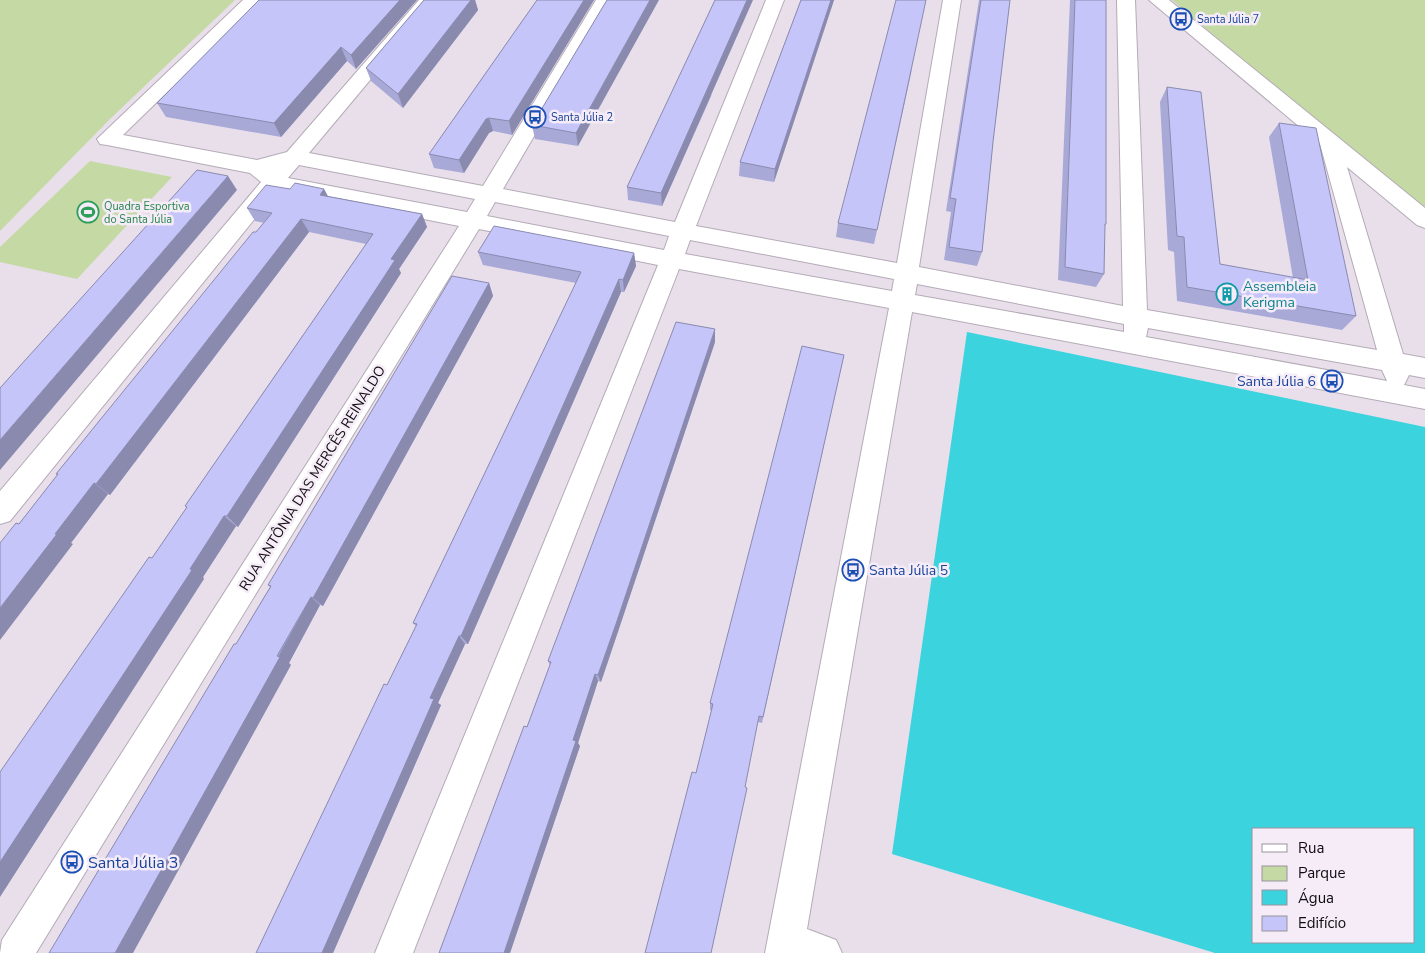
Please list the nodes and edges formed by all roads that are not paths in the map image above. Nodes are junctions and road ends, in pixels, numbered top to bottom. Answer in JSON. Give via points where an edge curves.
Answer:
{"nodes":[{"id":1,"x":253,"y":0,"type":"edge"},
{"id":2,"x":428,"y":0,"type":"edge"},
{"id":3,"x":605,"y":0,"type":"edge"},
{"id":4,"x":775,"y":0,"type":"edge"},
{"id":5,"x":952,"y":0,"type":"edge"},
{"id":6,"x":1126,"y":0,"type":"edge"},
{"id":7,"x":1158,"y":0,"type":"edge"},
{"id":8,"x":1330,"y":143,"type":"junction"},
{"id":9,"x":294,"y":157,"type":"junction"},
{"id":10,"x":258,"y":167,"type":"junction"},
{"id":11,"x":274,"y":182,"type":"junction"},
{"id":12,"x":490,"y":194,"type":"junction"},
{"id":13,"x":1425,"y":220,"type":"edge"},
{"id":14,"x":473,"y":221,"type":"junction"},
{"id":15,"x":684,"y":230,"type":"junction"},
{"id":16,"x":670,"y":259,"type":"junction"},
{"id":17,"x":906,"y":272,"type":"junction"},
{"id":18,"x":902,"y":302,"type":"junction"},
{"id":19,"x":1136,"y":317,"type":"junction"},
{"id":20,"x":1135,"y":344,"type":"junction"},
{"id":21,"x":1393,"y":362,"type":"junction"},
{"id":22,"x":1425,"y":368,"type":"edge"},
{"id":23,"x":1413,"y":397,"type":"edge"},
{"id":24,"x":0,"y":512,"type":"edge"},
{"id":25,"x":786,"y":948,"type":"edge"},
{"id":26,"x":15,"y":953,"type":"edge"},
{"id":27,"x":394,"y":953,"type":"edge"},
{"id":28,"x":823,"y":953,"type":"edge"}],
"edges":[{"from":1,"to":10,"type":"street","via":[[107,138]]},
{"from":2,"to":9,"type":"street"},
{"from":3,"to":12,"type":"street","name":"RUA ANTÔNIA DAS MERCÊS REINALDO"},
{"from":4,"to":15,"type":"street"},
{"from":5,"to":17,"type":"street"},
{"from":6,"to":19,"type":"street"},
{"from":7,"to":8,"type":"street"},
{"from":8,"to":13,"type":"street"},
{"from":8,"to":21,"type":"street"},
{"from":9,"to":10,"type":"street"},
{"from":9,"to":11,"type":"street"},
{"from":9,"to":12,"type":"street"},
{"from":10,"to":11,"type":"street"},
{"from":11,"to":14,"type":"street"},
{"from":11,"to":24,"type":"street"},
{"from":12,"to":14,"type":"street","name":"RUA ANTÔNIA DAS MERCÊS REINALDO"},
{"from":12,"to":15,"type":"street"},
{"from":14,"to":16,"type":"street"},
{"from":14,"to":26,"type":"street","name":"RUA ANTÔNIA DAS MERCÊS REINALDO"},
{"from":15,"to":16,"type":"street"},
{"from":15,"to":17,"type":"street"},
{"from":16,"to":18,"type":"street"},
{"from":16,"to":27,"type":"street"},
{"from":17,"to":18,"type":"street"},
{"from":17,"to":19,"type":"street"},
{"from":18,"to":20,"type":"street"},
{"from":18,"to":25,"type":"street"},
{"from":19,"to":20,"type":"street"},
{"from":19,"to":21,"type":"street"},
{"from":20,"to":23,"type":"street"},
{"from":21,"to":22,"type":"street"},
{"from":21,"to":23,"type":"street"},
{"from":25,"to":28,"type":"street"}]}
